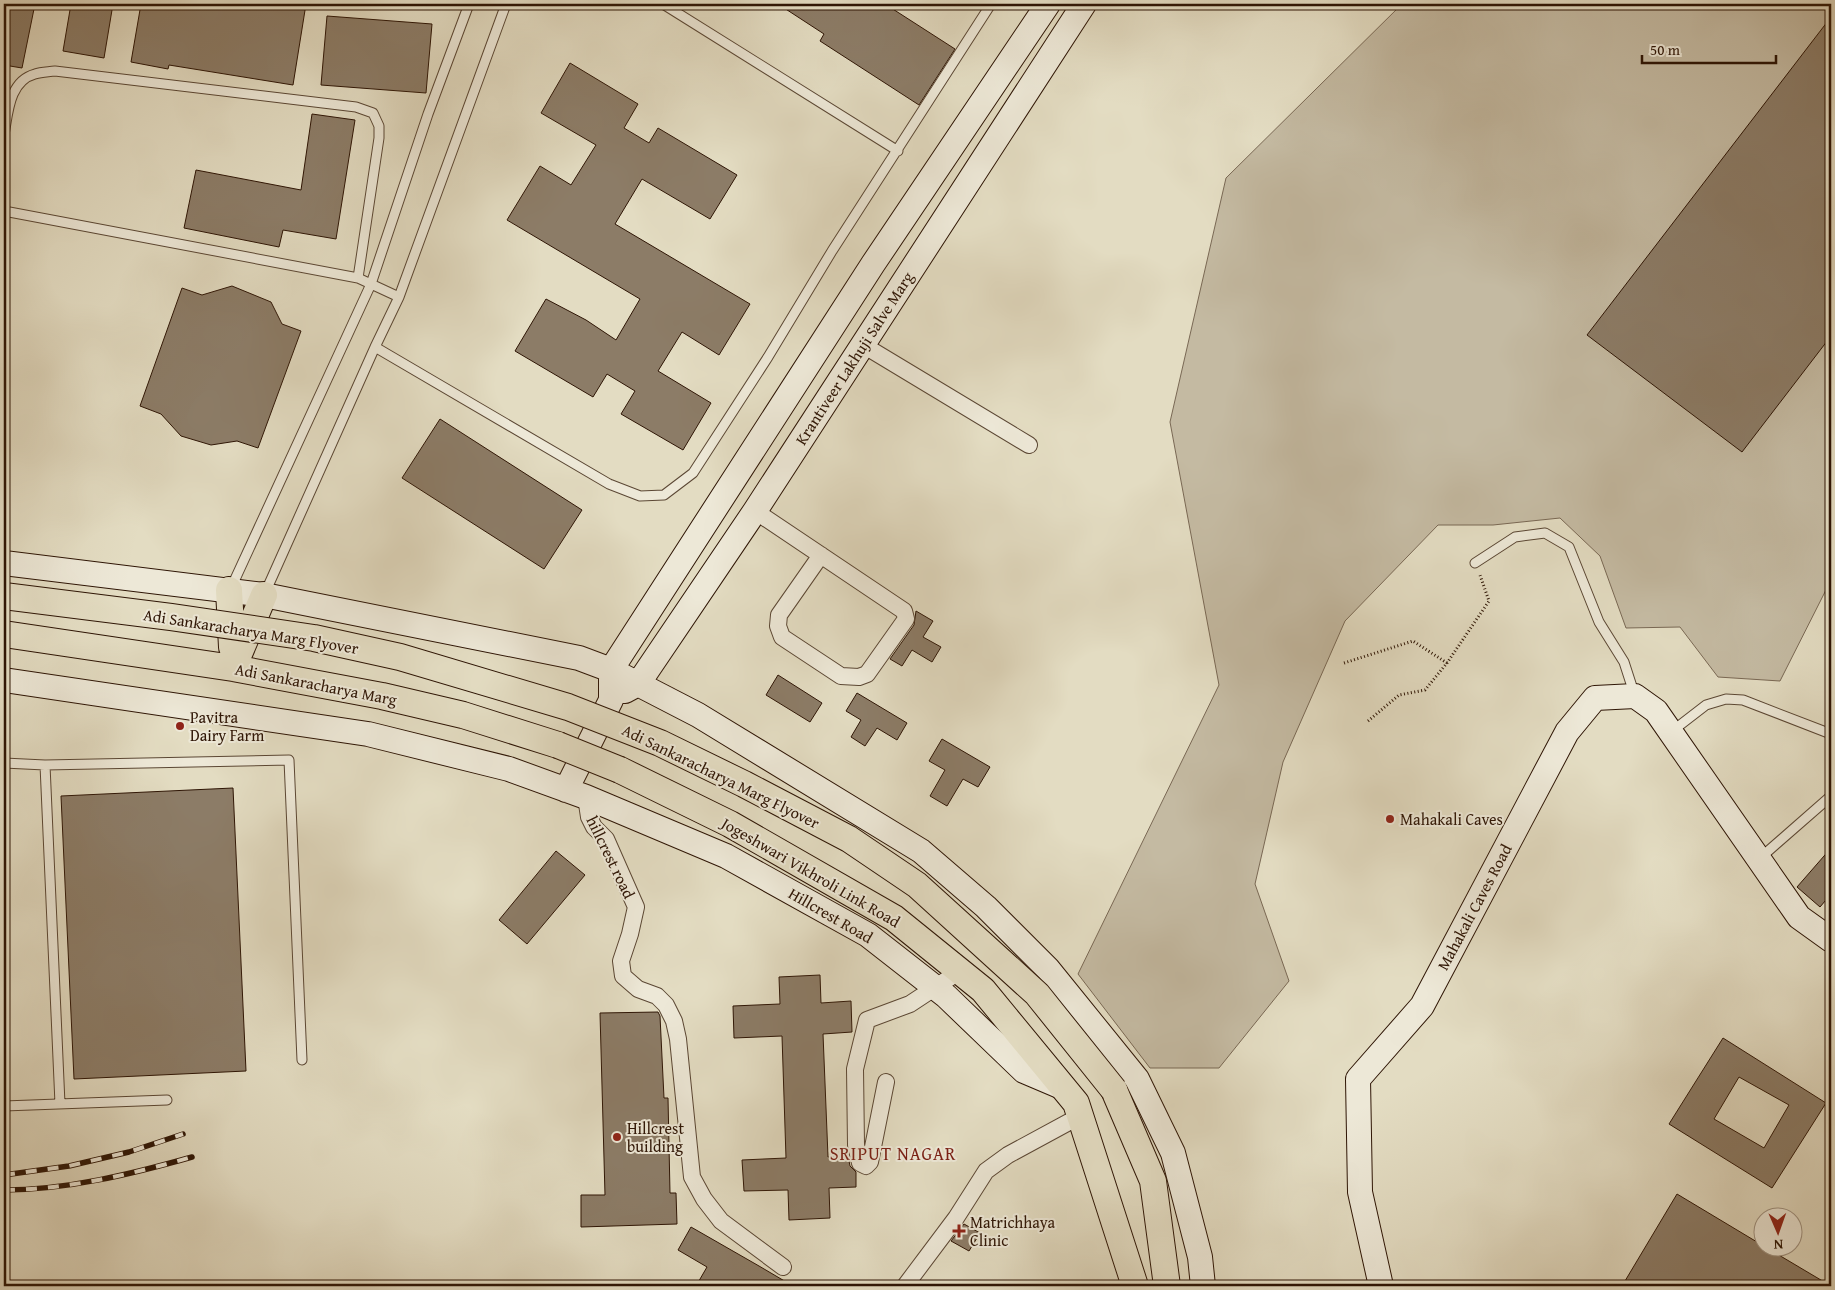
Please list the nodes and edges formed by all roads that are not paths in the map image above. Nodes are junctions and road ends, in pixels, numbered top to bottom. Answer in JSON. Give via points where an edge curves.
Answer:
{"nodes":[{"id":1,"x":469,"y":4,"type":"edge"},
{"id":2,"x":506,"y":4,"type":"edge"},
{"id":3,"x":663,"y":4,"type":"edge"},
{"id":4,"x":991,"y":4,"type":"edge"},
{"id":5,"x":1048,"y":4,"type":"edge"},
{"id":6,"x":1084,"y":4,"type":"edge"},
{"id":7,"x":4,"y":135,"type":"edge"},
{"id":8,"x":898,"y":151,"type":"junction"},
{"id":9,"x":4,"y":212,"type":"edge"},
{"id":10,"x":358,"y":278,"type":"junction"},
{"id":11,"x":371,"y":284,"type":"junction"},
{"id":12,"x":399,"y":297,"type":"junction"},
{"id":13,"x":863,"y":345,"type":"junction"},
{"id":14,"x":375,"y":347,"type":"junction"},
{"id":15,"x":1029,"y":445,"type":"dead end"},
{"id":16,"x":755,"y":511,"type":"junction"},
{"id":17,"x":821,"y":555,"type":"junction"},
{"id":18,"x":4,"y":563,"type":"edge"},
{"id":19,"x":1475,"y":563,"type":"road end"},
{"id":20,"x":229,"y":590,"type":"junction"},
{"id":21,"x":264,"y":595,"type":"junction"},
{"id":22,"x":4,"y":596,"type":"edge"},
{"id":23,"x":4,"y":634,"type":"edge"},
{"id":24,"x":234,"y":668,"type":"junction"},
{"id":25,"x":611,"y":670,"type":"junction"},
{"id":26,"x":4,"y":680,"type":"edge"},
{"id":27,"x":638,"y":684,"type":"junction"},
{"id":28,"x":1635,"y":696,"type":"junction"},
{"id":29,"x":611,"y":700,"type":"junction"},
{"id":30,"x":1671,"y":732,"type":"junction"},
{"id":31,"x":1831,"y":734,"type":"edge"},
{"id":32,"x":4,"y":763,"type":"edge"},
{"id":33,"x":46,"y":764,"type":"junction"},
{"id":34,"x":620,"y":770,"type":"joint"},
{"id":35,"x":576,"y":794,"type":"junction"},
{"id":36,"x":1831,"y":796,"type":"edge"},
{"id":37,"x":1759,"y":859,"type":"junction"},
{"id":38,"x":1831,"y":940,"type":"edge"},
{"id":39,"x":960,"y":972,"type":"junction"},
{"id":40,"x":935,"y":987,"type":"junction"},
{"id":41,"x":302,"y":1060,"type":"dead end"},
{"id":42,"x":886,"y":1082,"type":"dead end"},
{"id":43,"x":1064,"y":1088,"type":"junction"},
{"id":44,"x":167,"y":1100,"type":"dead end"},
{"id":45,"x":60,"y":1104,"type":"junction"},
{"id":46,"x":4,"y":1106,"type":"edge"},
{"id":47,"x":1080,"y":1116,"type":"junction"},
{"id":48,"x":783,"y":1267,"type":"dead end"},
{"id":49,"x":904,"y":1286,"type":"edge"},
{"id":50,"x":1135,"y":1286,"type":"edge"},
{"id":51,"x":1167,"y":1286,"type":"edge"},
{"id":52,"x":1202,"y":1286,"type":"edge"},
{"id":53,"x":1381,"y":1286,"type":"edge"}],
"edges":[{"from":1,"to":11,"type":"lane"},
{"from":2,"to":12,"type":"lane"},
{"from":3,"to":8,"type":"lane"},
{"from":4,"to":8,"type":"lane"},
{"from":5,"to":25,"type":"main road","via":[[873,264]]},
{"from":6,"to":13,"type":"main road","name":"Krantiveer Lakhuji Salve Marg"},
{"from":7,"to":10,"type":"lane","via":[[13,93],[20,82],[33,74],[55,70],[356,107],[373,114],[379,126]]},
{"from":8,"to":14,"type":"lane","via":[[693,473],[664,494],[640,496],[609,484]]},
{"from":9,"to":10,"type":"lane"},
{"from":10,"to":11,"type":"lane"},
{"from":11,"to":12,"type":"lane"},
{"from":11,"to":20,"type":"lane"},
{"from":12,"to":14,"type":"lane"},
{"from":13,"to":15,"type":"street"},
{"from":13,"to":16,"type":"main road","name":"Krantiveer Lakhuji Salve Marg"},
{"from":14,"to":21,"type":"lane"},
{"from":16,"to":17,"type":"street"},
{"from":16,"to":27,"type":"main road","name":"Krantiveer Lakhuji Salve Marg"},
{"from":17,"to":17,"type":"street","via":[[906,613],[906,619],[867,674],[859,677],[841,676],[782,637],[778,626],[779,615]]},
{"from":18,"to":20,"type":"main road"},
{"from":19,"to":28,"type":"lane","via":[[1516,537],[1545,533],[1569,546],[1599,622],[1624,662]]},
{"from":20,"to":21,"type":"main road"},
{"from":20,"to":24,"type":"main road"},
{"from":21,"to":24,"type":"main road"},
{"from":21,"to":25,"type":"main road","via":[[579,658]]},
{"from":22,"to":51,"type":"main road","name":"Adi Sankaracharya Marg Flyover","bridge":true,"via":[[314,638],[483,680],[568,707],[660,743],[849,839],[917,885],[1030,987],[1114,1090],[1153,1182]]},
{"from":23,"to":24,"type":"main road","name":"Adi Sankaracharya Marg"},
{"from":24,"to":34,"type":"main road","name":"Adi Sankaracharya Marg","bridge":true,"via":[[463,715],[558,745]]},
{"from":25,"to":27,"type":"main road"},
{"from":25,"to":29,"type":"main road"},
{"from":26,"to":35,"type":"main road","name":"Hillcrest Road","via":[[368,734],[509,769]]},
{"from":27,"to":29,"type":"main road","name":"Krantiveer Lakhuji Salve Marg"},
{"from":27,"to":52,"type":"main road","via":[[698,715],[921,852],[986,907],[1048,969],[1137,1079],[1173,1153],[1200,1257]]},
{"from":28,"to":30,"type":"main road","via":[[1656,711]]},
{"from":28,"to":53,"type":"main road","name":"Mahakali Caves Road","via":[[1595,698],[1567,732],[1422,1006],[1358,1079],[1360,1192]]},
{"from":29,"to":35,"type":"main road"},
{"from":30,"to":31,"type":"lane","via":[[1706,705],[1726,699],[1744,700]]},
{"from":30,"to":37,"type":"main road"},
{"from":32,"to":33,"type":"lane"},
{"from":33,"to":41,"type":"lane","via":[[289,760]]},
{"from":33,"to":45,"type":"lane"},
{"from":34,"to":39,"type":"main road","name":"Jogeshwari Vikhroli Link Road","via":[[730,824],[894,918]]},
{"from":35,"to":40,"type":"main road","name":"Hillcrest Road","via":[[726,856],[868,935]]},
{"from":35,"to":48,"type":"street","name":"hillcrest road","via":[[594,827],[606,839],[636,907],[621,962],[623,976],[638,989],[657,996],[674,1021],[692,1177],[721,1221]]},
{"from":36,"to":37,"type":"lane"},
{"from":37,"to":38,"type":"main road","via":[[1799,917]]},
{"from":39,"to":40,"type":"street"},
{"from":39,"to":43,"type":"main road","name":"Jogeshwari Vikhroli Link Road","via":[[983,990]]},
{"from":40,"to":42,"type":"street","via":[[910,1004],[867,1020],[855,1069],[856,1145],[860,1163],[866,1166],[870,1162]]},
{"from":40,"to":43,"type":"main road","name":"Hillcrest Road","via":[[1024,1071]]},
{"from":43,"to":47,"type":"main road","name":"Jogeshwari Vikhroli Link Road","via":[[1076,1103]]},
{"from":44,"to":45,"type":"lane"},
{"from":45,"to":46,"type":"lane"},
{"from":47,"to":49,"type":"street","via":[[1008,1155],[986,1171],[956,1218]]},
{"from":47,"to":50,"type":"main road","name":"Jogeshwari Vikhroli Link Road"}]}
